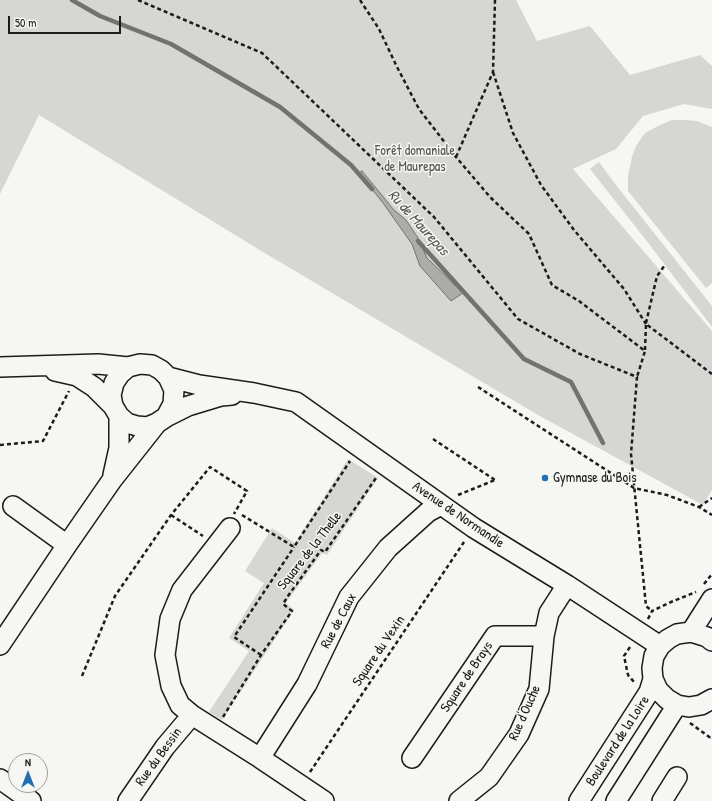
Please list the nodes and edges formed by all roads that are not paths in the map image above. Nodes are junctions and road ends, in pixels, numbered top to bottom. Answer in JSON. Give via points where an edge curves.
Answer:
{"nodes":[{"id":1,"x":5,"y":367,"type":"edge"},
{"id":2,"x":128,"y":367,"type":"junction"},
{"id":3,"x":168,"y":377,"type":"junction"},
{"id":4,"x":254,"y":393,"type":"junction"},
{"id":5,"x":116,"y":411,"type":"junction"},
{"id":6,"x":162,"y":420,"type":"junction"},
{"id":7,"x":112,"y":480,"type":"junction"},
{"id":8,"x":441,"y":505,"type":"junction"},
{"id":9,"x":13,"y":506,"type":"dead end"},
{"id":10,"x":233,"y":519,"type":"road end"},
{"id":11,"x":66,"y":545,"type":"junction"},
{"id":12,"x":567,"y":585,"type":"junction"},
{"id":13,"x":706,"y":594,"type":"edge"},
{"id":14,"x":691,"y":632,"type":"junction"},
{"id":15,"x":544,"y":636,"type":"junction"},
{"id":16,"x":712,"y":641,"type":"edge"},
{"id":17,"x":0,"y":645,"type":"edge"},
{"id":18,"x":660,"y":646,"type":"junction"},
{"id":19,"x":645,"y":682,"type":"junction"},
{"id":20,"x":712,"y":699,"type":"edge"},
{"id":21,"x":678,"y":705,"type":"junction"},
{"id":22,"x":192,"y":715,"type":"junction"},
{"id":23,"x":260,"y":758,"type":"junction"},
{"id":24,"x":412,"y":758,"type":"dead end"},
{"id":25,"x":678,"y":777,"type":"dead end"},
{"id":26,"x":2,"y":786,"type":"edge"},
{"id":27,"x":31,"y":801,"type":"edge"},
{"id":28,"x":128,"y":801,"type":"edge"},
{"id":29,"x":324,"y":801,"type":"edge"},
{"id":30,"x":459,"y":801,"type":"edge"},
{"id":31,"x":579,"y":801,"type":"edge"},
{"id":32,"x":616,"y":801,"type":"edge"},
{"id":33,"x":662,"y":801,"type":"edge"}],
"edges":[{"from":1,"to":2,"type":"street","name":"Avenue de Normandie","via":[[98,364]]},
{"from":1,"to":5,"type":"street","name":"Avenue de Normandie","via":[[77,376],[94,387]]},
{"from":2,"to":3,"type":"street","name":"Avenue de Normandie","via":[[152,365]]},
{"from":2,"to":5,"type":"street","via":[[114,383],[111,395]]},
{"from":3,"to":4,"type":"street","name":"Avenue de Normandie","via":[[199,385]]},
{"from":3,"to":6,"type":"street","via":[[174,390],[173,404]]},
{"from":4,"to":6,"type":"street","name":"Avenue de Normandie","via":[[221,396],[188,406]]},
{"from":4,"to":8,"type":"street","name":"Avenue de Normandie","via":[[296,402]]},
{"from":5,"to":6,"type":"street","name":"Avenue de Normandie","via":[[127,423],[137,426],[147,427]]},
{"from":5,"to":7,"type":"street","via":[[119,448]]},
{"from":6,"to":7,"type":"street"},
{"from":7,"to":11,"type":"street"},
{"from":8,"to":12,"type":"street","name":"Avenue de Normandie"},
{"from":8,"to":23,"type":"street","name":"Rue de Caux","via":[[428,512],[388,548],[349,597],[307,684]]},
{"from":9,"to":11,"type":"street"},
{"from":10,"to":22,"type":"street","via":[[217,545],[182,590],[170,619],[165,655],[171,686],[180,705]]},
{"from":11,"to":17,"type":"street"},
{"from":12,"to":15,"type":"street","name":"Rue d'Ouche","via":[[549,613]]},
{"from":12,"to":18,"type":"street","name":"Avenue de Normandie"},
{"from":13,"to":14,"type":"street"},
{"from":14,"to":16,"type":"street"},
{"from":14,"to":18,"type":"street","via":[[677,634]]},
{"from":15,"to":24,"type":"street","name":"Square de Brays","via":[[495,636]]},
{"from":15,"to":30,"type":"street","name":"Rue d'Ouche","via":[[539,689],[519,734],[489,777]]},
{"from":18,"to":19,"type":"street"},
{"from":19,"to":21,"type":"street"},
{"from":19,"to":31,"type":"street","name":"Boulevard de la Loire","via":[[649,692]]},
{"from":20,"to":21,"type":"street","via":[[701,705]]},
{"from":21,"to":32,"type":"street"},
{"from":22,"to":23,"type":"street"},
{"from":22,"to":28,"type":"street","name":"Rue du Bessin","via":[[165,747]]},
{"from":23,"to":29,"type":"street"},
{"from":25,"to":33,"type":"street"},
{"from":26,"to":27,"type":"street"}]}
